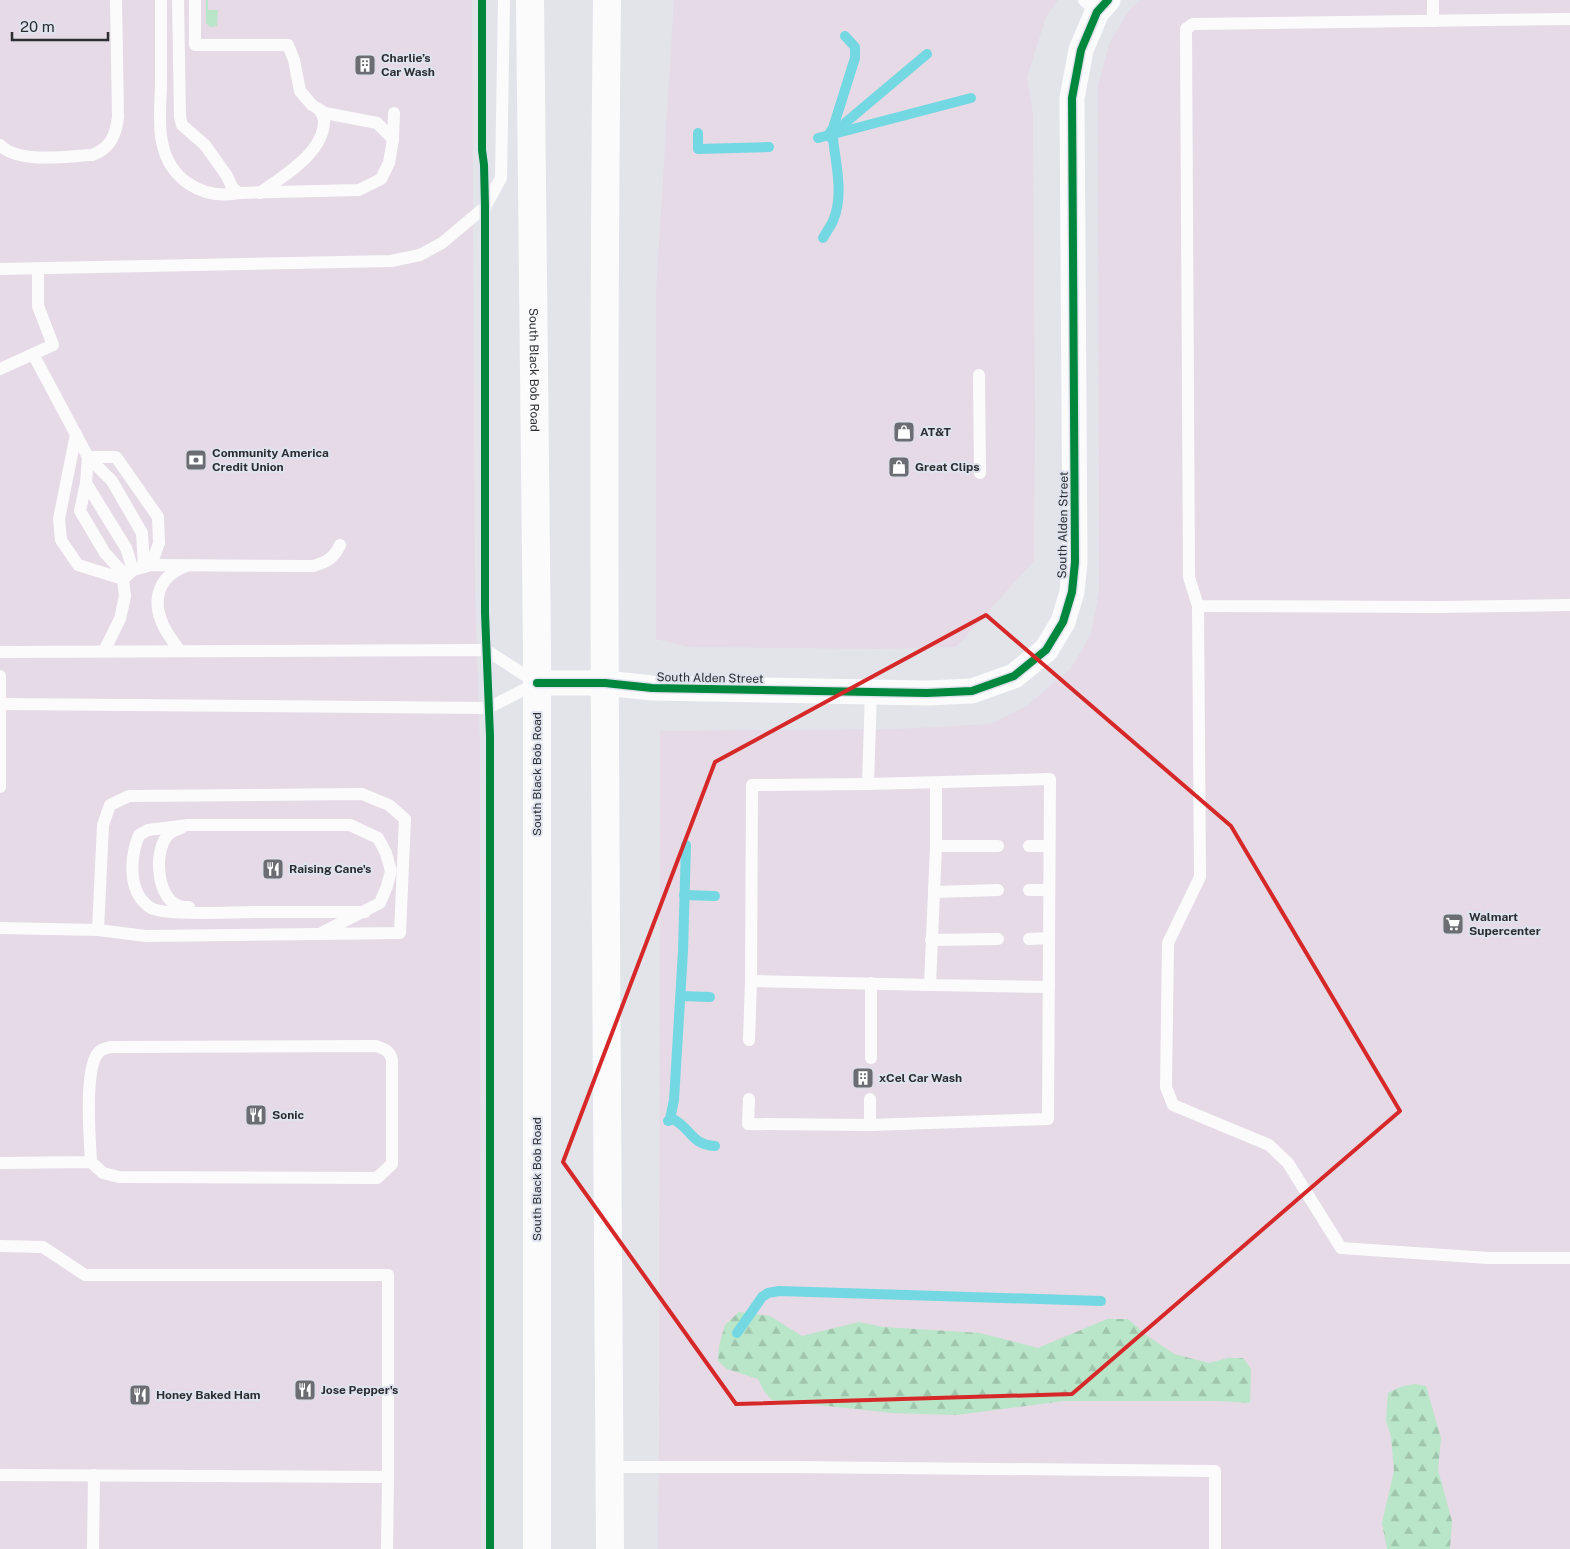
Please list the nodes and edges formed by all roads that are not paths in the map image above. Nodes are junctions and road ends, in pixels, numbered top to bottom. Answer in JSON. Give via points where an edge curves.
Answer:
{"nodes":[{"id":1,"x":116,"y":0,"type":"edge"},
{"id":2,"x":161,"y":0,"type":"edge"},
{"id":3,"x":178,"y":0,"type":"edge"},
{"id":4,"x":195,"y":0,"type":"edge"},
{"id":5,"x":504,"y":0,"type":"edge"},
{"id":6,"x":530,"y":0,"type":"edge"},
{"id":7,"x":608,"y":0,"type":"edge"},
{"id":8,"x":1433,"y":0,"type":"edge"},
{"id":9,"x":1096,"y":4,"type":"edge"},
{"id":10,"x":1570,"y":19,"type":"edge"},
{"id":11,"x":1433,"y":22,"type":"junction"},
{"id":12,"x":320,"y":110,"type":"junction"},
{"id":13,"x":394,"y":113,"type":"dead end"},
{"id":14,"x":393,"y":139,"type":"junction"},
{"id":15,"x":0,"y":145,"type":"edge"},
{"id":16,"x":260,"y":192,"type":"junction"},
{"id":17,"x":238,"y":193,"type":"junction"},
{"id":18,"x":0,"y":269,"type":"edge"},
{"id":19,"x":38,"y":270,"type":"junction"},
{"id":20,"x":33,"y":354,"type":"junction"},
{"id":21,"x":0,"y":369,"type":"edge"},
{"id":22,"x":979,"y":375,"type":"dead end"},
{"id":23,"x":76,"y":434,"type":"junction"},
{"id":24,"x":88,"y":457,"type":"junction"},
{"id":25,"x":980,"y":473,"type":"dead end"},
{"id":26,"x":86,"y":483,"type":"junction"},
{"id":27,"x":340,"y":545,"type":"dead end"},
{"id":28,"x":186,"y":566,"type":"junction"},
{"id":29,"x":135,"y":571,"type":"junction"},
{"id":30,"x":1570,"y":605,"type":"edge"},
{"id":31,"x":1198,"y":606,"type":"junction"},
{"id":32,"x":104,"y":651,"type":"junction"},
{"id":33,"x":180,"y":651,"type":"junction"},
{"id":34,"x":0,"y":652,"type":"edge"},
{"id":35,"x":0,"y":676,"type":"edge"},
{"id":36,"x":537,"y":683,"type":"junction"},
{"id":37,"x":605,"y":683,"type":"junction"},
{"id":38,"x":871,"y":692,"type":"junction"},
{"id":39,"x":1,"y":704,"type":"edge"},
{"id":40,"x":936,"y":783,"type":"junction"},
{"id":41,"x":868,"y":784,"type":"junction"},
{"id":42,"x":0,"y":787,"type":"edge"},
{"id":43,"x":188,"y":825,"type":"junction"},
{"id":44,"x":936,"y":846,"type":"junction"},
{"id":45,"x":998,"y":846,"type":"dead end"},
{"id":46,"x":1029,"y":846,"type":"dead end"},
{"id":47,"x":1049,"y":846,"type":"junction"},
{"id":48,"x":998,"y":890,"type":"dead end"},
{"id":49,"x":1029,"y":890,"type":"dead end"},
{"id":50,"x":1049,"y":890,"type":"junction"},
{"id":51,"x":934,"y":892,"type":"junction"},
{"id":52,"x":218,"y":912,"type":"junction"},
{"id":53,"x":364,"y":912,"type":"junction"},
{"id":54,"x":0,"y":928,"type":"edge"},
{"id":55,"x":98,"y":930,"type":"junction"},
{"id":56,"x":320,"y":934,"type":"junction"},
{"id":57,"x":1049,"y":938,"type":"junction"},
{"id":58,"x":998,"y":939,"type":"dead end"},
{"id":59,"x":1029,"y":939,"type":"dead end"},
{"id":60,"x":932,"y":940,"type":"junction"},
{"id":61,"x":751,"y":981,"type":"junction"},
{"id":62,"x":871,"y":983,"type":"junction"},
{"id":63,"x":930,"y":985,"type":"junction"},
{"id":64,"x":1048,"y":987,"type":"junction"},
{"id":65,"x":749,"y":1040,"type":"dead end"},
{"id":66,"x":871,"y":1058,"type":"dead end"},
{"id":67,"x":749,"y":1099,"type":"dead end"},
{"id":68,"x":870,"y":1099,"type":"dead end"},
{"id":69,"x":870,"y":1125,"type":"junction"},
{"id":70,"x":91,"y":1162,"type":"junction"},
{"id":71,"x":0,"y":1163,"type":"edge"},
{"id":72,"x":0,"y":1246,"type":"edge"},
{"id":73,"x":1570,"y":1258,"type":"edge"},
{"id":74,"x":609,"y":1467,"type":"junction"},
{"id":75,"x":0,"y":1475,"type":"edge"},
{"id":76,"x":94,"y":1475,"type":"junction"},
{"id":77,"x":388,"y":1477,"type":"junction"},
{"id":78,"x":94,"y":1549,"type":"edge"},
{"id":79,"x":387,"y":1549,"type":"edge"},
{"id":80,"x":537,"y":1549,"type":"edge"},
{"id":81,"x":610,"y":1549,"type":"edge"},
{"id":82,"x":1215,"y":1549,"type":"edge"}],
"edges":[{"from":1,"to":15,"type":"lane","via":[[118,117],[117,131],[109,145],[92,155],[29,157],[5,150]]},
{"from":2,"to":17,"type":"lane","via":[[161,140],[168,163],[195,188],[227,195]]},
{"from":3,"to":17,"type":"lane","via":[[182,125],[205,145]]},
{"from":4,"to":12,"type":"lane","via":[[195,46],[288,46],[300,91]]},
{"from":5,"to":19,"type":"lane","via":[[501,178],[484,208],[442,243],[420,255],[391,261]]},
{"from":6,"to":36,"type":"main road","name":"South Black Bob Road"},
{"from":7,"to":37,"type":"main road"},
{"from":8,"to":11,"type":"lane"},
{"from":9,"to":38,"type":"street","name":"South Alden Street","via":[[1081,50],[1072,98],[1075,562],[1072,592],[1065,614],[1046,650],[1014,676],[972,691],[927,694]]},
{"from":10,"to":11,"type":"lane"},
{"from":11,"to":31,"type":"lane","via":[[1193,24],[1186,30],[1189,577]]},
{"from":12,"to":14,"type":"lane","via":[[378,123]]},
{"from":12,"to":16,"type":"lane","via":[[324,121],[320,138],[307,158]]},
{"from":13,"to":14,"type":"lane"},
{"from":14,"to":16,"type":"lane","via":[[389,163],[381,179],[359,190]]},
{"from":16,"to":17,"type":"lane"},
{"from":18,"to":19,"type":"lane"},
{"from":19,"to":20,"type":"lane","via":[[38,306],[53,345]]},
{"from":20,"to":21,"type":"lane"},
{"from":20,"to":23,"type":"lane"},
{"from":22,"to":25,"type":"lane"},
{"from":23,"to":24,"type":"lane"},
{"from":23,"to":29,"type":"lane","via":[[59,519],[61,540],[78,564]]},
{"from":24,"to":26,"type":"lane"},
{"from":24,"to":29,"type":"lane","via":[[112,481],[142,533]]},
{"from":24,"to":29,"type":"lane","via":[[116,457],[158,516],[159,543]]},
{"from":26,"to":29,"type":"lane","via":[[126,548]]},
{"from":26,"to":29,"type":"lane","via":[[80,511],[105,553]]},
{"from":27,"to":28,"type":"lane","via":[[335,556],[313,566]]},
{"from":28,"to":29,"type":"lane"},
{"from":28,"to":33,"type":"lane","via":[[164,580],[158,592],[162,625]]},
{"from":29,"to":32,"type":"lane","via":[[120,619]]},
{"from":30,"to":31,"type":"lane"},
{"from":31,"to":73,"type":"lane","via":[[1200,877],[1168,943],[1166,1087],[1174,1105],[1269,1145],[1288,1163],[1341,1248],[1488,1258]]},
{"from":32,"to":33,"type":"lane"},
{"from":32,"to":34,"type":"lane"},
{"from":33,"to":36,"type":"lane","via":[[486,650]]},
{"from":35,"to":39,"type":"lane"},
{"from":36,"to":37,"type":"street","name":"South Alden Street"},
{"from":36,"to":39,"type":"lane","via":[[488,708]]},
{"from":36,"to":80,"type":"main road","name":"South Black Bob Road"},
{"from":37,"to":38,"type":"street","name":"South Alden Street","via":[[652,688]]},
{"from":37,"to":74,"type":"main road"},
{"from":38,"to":41,"type":"lane"},
{"from":39,"to":42,"type":"lane"},
{"from":40,"to":41,"type":"lane"},
{"from":40,"to":44,"type":"lane"},
{"from":40,"to":47,"type":"lane","via":[[1050,779]]},
{"from":41,"to":61,"type":"lane","via":[[752,785]]},
{"from":43,"to":52,"type":"lane","via":[[170,833],[161,846],[159,874],[162,888],[176,905]]},
{"from":43,"to":52,"type":"lane","via":[[148,830],[139,835],[132,858],[136,890],[152,909]]},
{"from":43,"to":53,"type":"lane","via":[[350,825],[378,838],[391,871],[380,903]]},
{"from":44,"to":45,"type":"lane"},
{"from":44,"to":51,"type":"lane"},
{"from":46,"to":47,"type":"lane"},
{"from":47,"to":50,"type":"lane"},
{"from":48,"to":51,"type":"lane"},
{"from":49,"to":50,"type":"lane"},
{"from":50,"to":57,"type":"lane"},
{"from":51,"to":60,"type":"lane"},
{"from":52,"to":53,"type":"lane"},
{"from":53,"to":56,"type":"lane"},
{"from":54,"to":55,"type":"lane"},
{"from":55,"to":56,"type":"lane","via":[[146,936]]},
{"from":55,"to":56,"type":"lane","via":[[102,825],[110,805],[129,796],[362,794],[389,805],[405,819],[400,933]]},
{"from":57,"to":59,"type":"lane"},
{"from":57,"to":64,"type":"lane"},
{"from":58,"to":60,"type":"lane"},
{"from":60,"to":63,"type":"lane"},
{"from":61,"to":62,"type":"lane"},
{"from":61,"to":65,"type":"lane"},
{"from":62,"to":63,"type":"lane"},
{"from":62,"to":66,"type":"lane"},
{"from":63,"to":64,"type":"lane"},
{"from":64,"to":69,"type":"lane","via":[[1048,1119]]},
{"from":67,"to":69,"type":"lane","via":[[748,1124]]},
{"from":68,"to":69,"type":"lane"},
{"from":70,"to":70,"type":"lane","via":[[103,1173],[119,1177],[378,1178],[392,1164],[390,1053],[376,1046],[110,1047],[100,1051],[92,1063],[89,1078]]},
{"from":70,"to":71,"type":"lane"},
{"from":72,"to":77,"type":"lane","via":[[43,1247],[85,1275],[388,1275]]},
{"from":74,"to":81,"type":"main road"},
{"from":74,"to":82,"type":"lane","via":[[1215,1471]]},
{"from":75,"to":76,"type":"lane"},
{"from":76,"to":77,"type":"lane"},
{"from":76,"to":78,"type":"lane"},
{"from":77,"to":79,"type":"lane"}]}
